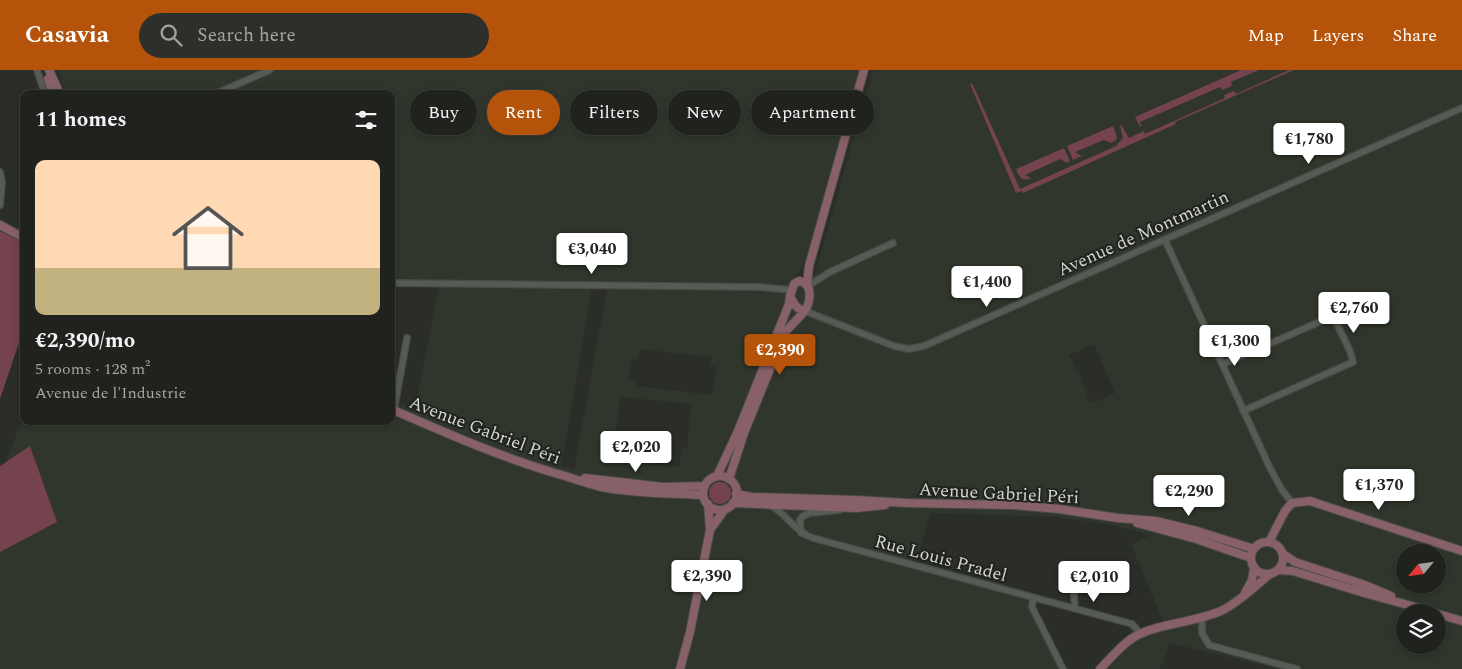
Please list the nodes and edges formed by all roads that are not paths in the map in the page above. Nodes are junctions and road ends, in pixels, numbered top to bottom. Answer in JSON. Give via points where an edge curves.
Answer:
{"nodes":[{"id":1,"x":37,"y":70,"type":"edge"},
{"id":2,"x":45,"y":70,"type":"edge"},
{"id":3,"x":49,"y":70,"type":"edge"},
{"id":4,"x":270,"y":70,"type":"edge"},
{"id":5,"x":864,"y":70,"type":"edge"},
{"id":6,"x":44,"y":90,"type":"edge"},
{"id":7,"x":52,"y":90,"type":"edge"},
{"id":8,"x":58,"y":90,"type":"edge"},
{"id":9,"x":224,"y":90,"type":"edge"},
{"id":10,"x":1462,"y":108,"type":"edge"},
{"id":11,"x":0,"y":172,"type":"edge"},
{"id":12,"x":0,"y":205,"type":"edge"},
{"id":13,"x":0,"y":225,"type":"edge"},
{"id":14,"x":20,"y":236,"type":"edge"},
{"id":15,"x":1165,"y":240,"type":"junction"},
{"id":16,"x":893,"y":242,"type":"dead end"},
{"id":17,"x":809,"y":266,"type":"junction"},
{"id":18,"x":799,"y":281,"type":"junction"},
{"id":19,"x":395,"y":284,"type":"edge"},
{"id":20,"x":807,"y":285,"type":"junction"},
{"id":21,"x":791,"y":293,"type":"junction"},
{"id":22,"x":805,"y":311,"type":"junction"},
{"id":23,"x":407,"y":338,"type":"dead end"},
{"id":24,"x":1223,"y":364,"type":"junction"},
{"id":25,"x":395,"y":400,"type":"edge"},
{"id":26,"x":395,"y":411,"type":"edge"},
{"id":27,"x":1243,"y":411,"type":"junction"},
{"id":28,"x":717,"y":476,"type":"junction"},
{"id":29,"x":729,"y":479,"type":"junction"},
{"id":30,"x":704,"y":490,"type":"junction"},
{"id":31,"x":736,"y":494,"type":"junction"},
{"id":32,"x":733,"y":503,"type":"junction"},
{"id":33,"x":907,"y":503,"type":"junction"},
{"id":34,"x":1292,"y":503,"type":"junction"},
{"id":35,"x":708,"y":504,"type":"junction"},
{"id":36,"x":768,"y":504,"type":"junction"},
{"id":37,"x":856,"y":508,"type":"junction"},
{"id":38,"x":725,"y":509,"type":"junction"},
{"id":39,"x":1118,"y":518,"type":"junction"},
{"id":40,"x":710,"y":530,"type":"junction"},
{"id":41,"x":801,"y":532,"type":"junction"},
{"id":42,"x":1273,"y":543,"type":"junction"},
{"id":43,"x":1254,"y":549,"type":"junction"},
{"id":44,"x":1462,"y":550,"type":"edge"},
{"id":45,"x":1283,"y":554,"type":"junction"},
{"id":46,"x":1251,"y":558,"type":"junction"},
{"id":47,"x":1254,"y":567,"type":"junction"},
{"id":48,"x":1072,"y":570,"type":"dead end"},
{"id":49,"x":1279,"y":570,"type":"junction"},
{"id":50,"x":1269,"y":575,"type":"junction"},
{"id":51,"x":1244,"y":595,"type":"junction"},
{"id":52,"x":1033,"y":598,"type":"junction"},
{"id":53,"x":1407,"y":604,"type":"edge"},
{"id":54,"x":1409,"y":604,"type":"edge"},
{"id":55,"x":1075,"y":608,"type":"junction"},
{"id":56,"x":1446,"y":616,"type":"edge"},
{"id":57,"x":1202,"y":618,"type":"junction"},
{"id":58,"x":1462,"y":621,"type":"edge"},
{"id":59,"x":1141,"y":634,"type":"junction"},
{"id":60,"x":680,"y":669,"type":"edge"},
{"id":61,"x":1063,"y":669,"type":"edge"},
{"id":62,"x":1100,"y":669,"type":"edge"},
{"id":63,"x":1297,"y":669,"type":"edge"}],
"edges":[{"from":1,"to":6,"type":"street"},
{"from":2,"to":7,"type":"main road"},
{"from":3,"to":8,"type":"main road"},
{"from":4,"to":9,"type":"street"},
{"from":5,"to":17,"type":"main road"},
{"from":10,"to":15,"type":"street","name":"Avenue de Montmartin"},
{"from":11,"to":12,"type":"street"},
{"from":13,"to":14,"type":"main road"},
{"from":15,"to":22,"type":"street","name":"Avenue de Montmartin","via":[[917,348],[894,346]]},
{"from":15,"to":24,"type":"street"},
{"from":16,"to":20,"type":"street"},
{"from":17,"to":18,"type":"main road"},
{"from":17,"to":20,"type":"main road"},
{"from":18,"to":20,"type":"main road"},
{"from":18,"to":21,"type":"main road"},
{"from":19,"to":21,"type":"street","via":[[759,287]]},
{"from":20,"to":22,"type":"main road","via":[[809,299]]},
{"from":21,"to":22,"type":"main road","via":[[794,305]]},
{"from":21,"to":28,"type":"main road","via":[[742,422]]},
{"from":22,"to":29,"type":"main road","via":[[785,332]]},
{"from":23,"to":25,"type":"street"},
{"from":24,"to":27,"type":"street"},
{"from":24,"to":27,"type":"street","via":[[1332,316],[1350,351],[1353,362]]},
{"from":26,"to":30,"type":"main road","name":"Avenue Gabriel Péri","via":[[512,459],[568,478]]},
{"from":27,"to":34,"type":"street","via":[[1274,475]]},
{"from":28,"to":29,"type":"main road"},
{"from":28,"to":30,"type":"main road","via":[[710,479]]},
{"from":29,"to":31,"type":"main road"},
{"from":30,"to":35,"type":"main road"},
{"from":31,"to":32,"type":"main road"},
{"from":31,"to":33,"type":"main road","name":"Avenue Gabriel Péri"},
{"from":32,"to":36,"type":"main road","name":"Avenue Gabriel Péri"},
{"from":32,"to":38,"type":"main road"},
{"from":33,"to":37,"type":"main road","name":"Avenue Gabriel Péri"},
{"from":33,"to":39,"type":"main road","name":"Avenue Gabriel Péri","via":[[1049,508]]},
{"from":34,"to":42,"type":"main road","via":[[1285,511]]},
{"from":34,"to":44,"type":"main road","via":[[1310,501]]},
{"from":35,"to":38,"type":"main road","via":[[716,509]]},
{"from":35,"to":40,"type":"main road"},
{"from":36,"to":37,"type":"main road","name":"Avenue Gabriel Péri"},
{"from":36,"to":41,"type":"street","name":"Rue Louis Pradel","via":[[779,510]]},
{"from":37,"to":41,"type":"street","via":[[806,514],[800,520]]},
{"from":38,"to":40,"type":"main road"},
{"from":39,"to":43,"type":"main road","name":"Avenue Gabriel Péri","via":[[1156,521]]},
{"from":39,"to":46,"type":"main road","name":"Avenue Gabriel Péri"},
{"from":40,"to":60,"type":"main road"},
{"from":41,"to":52,"type":"street","name":"Rue Louis Pradel"},
{"from":42,"to":43,"type":"main road","via":[[1260,543]]},
{"from":42,"to":45,"type":"main road"},
{"from":43,"to":46,"type":"main road"},
{"from":45,"to":49,"type":"main road"},
{"from":45,"to":54,"type":"main road","via":[[1295,562],[1365,585]]},
{"from":46,"to":47,"type":"main road"},
{"from":47,"to":50,"type":"main road"},
{"from":47,"to":51,"type":"main road"},
{"from":48,"to":55,"type":"street"},
{"from":49,"to":50,"type":"main road"},
{"from":49,"to":53,"type":"main road","via":[[1293,571]]},
{"from":50,"to":51,"type":"main road"},
{"from":51,"to":57,"type":"main road","via":[[1223,610]]},
{"from":52,"to":55,"type":"street","name":"Rue Louis Pradel"},
{"from":52,"to":61,"type":"street","via":[[1032,607]]},
{"from":55,"to":59,"type":"street","name":"Rue Louis Pradel","via":[[1132,624]]},
{"from":56,"to":58,"type":"main road"},
{"from":57,"to":59,"type":"main road"},
{"from":57,"to":63,"type":"street","via":[[1202,633],[1210,645]]},
{"from":59,"to":62,"type":"main road","via":[[1128,641]]}]}
